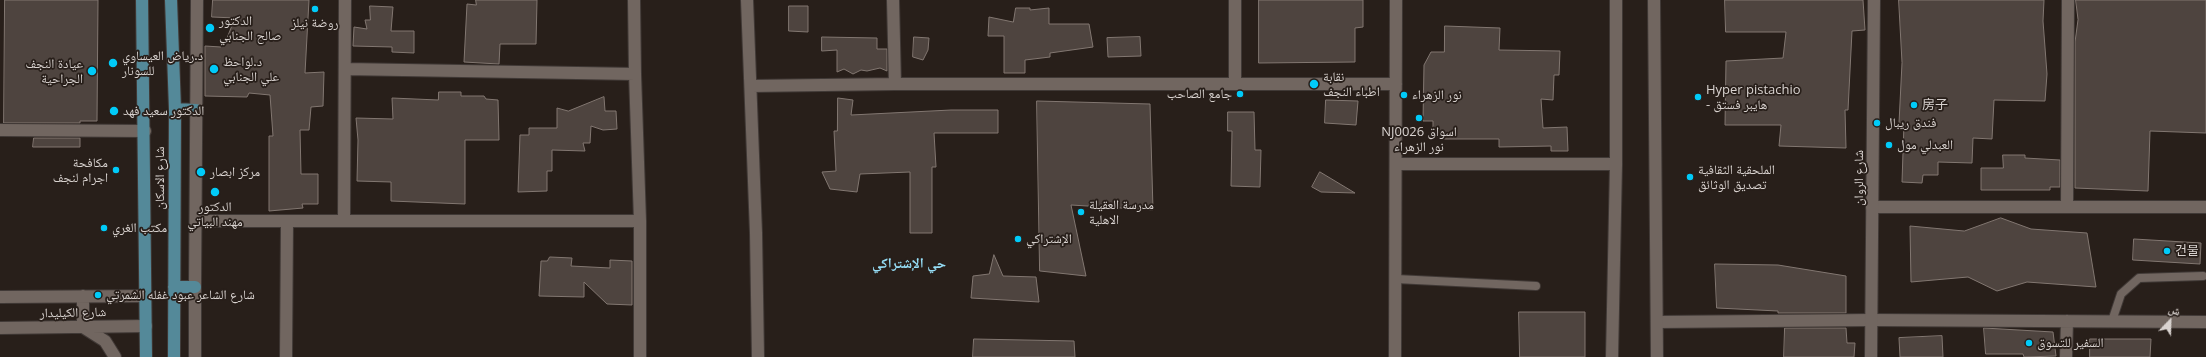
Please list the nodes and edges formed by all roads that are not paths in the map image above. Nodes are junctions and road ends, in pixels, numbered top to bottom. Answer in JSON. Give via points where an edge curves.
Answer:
{"nodes":[{"id":1,"x":142,"y":0,"type":"edge"},
{"id":2,"x":171,"y":0,"type":"edge"},
{"id":3,"x":197,"y":0,"type":"edge"},
{"id":4,"x":345,"y":0,"type":"edge"},
{"id":5,"x":634,"y":0,"type":"edge"},
{"id":6,"x":747,"y":0,"type":"edge"},
{"id":7,"x":893,"y":0,"type":"edge"},
{"id":8,"x":1235,"y":0,"type":"edge"},
{"id":9,"x":1396,"y":0,"type":"edge"},
{"id":10,"x":1616,"y":0,"type":"edge"},
{"id":11,"x":1654,"y":0,"type":"edge"},
{"id":12,"x":1874,"y":0,"type":"edge"},
{"id":13,"x":2068,"y":0,"type":"edge"},
{"id":14,"x":345,"y":69,"type":"junction"},
{"id":15,"x":635,"y":74,"type":"junction"},
{"id":16,"x":1235,"y":83,"type":"junction"},
{"id":17,"x":895,"y":84,"type":"junction"},
{"id":18,"x":1396,"y":84,"type":"junction"},
{"id":19,"x":751,"y":86,"type":"junction"},
{"id":20,"x":175,"y":109,"type":"junction"},
{"id":21,"x":196,"y":110,"type":"junction"},
{"id":22,"x":0,"y":130,"type":"edge"},
{"id":23,"x":145,"y":130,"type":"junction"},
{"id":24,"x":1396,"y":164,"type":"junction"},
{"id":25,"x":1616,"y":164,"type":"junction"},
{"id":26,"x":1872,"y":207,"type":"junction"},
{"id":27,"x":2067,"y":207,"type":"junction"},
{"id":28,"x":2206,"y":207,"type":"edge"},
{"id":29,"x":344,"y":221,"type":"junction"},
{"id":30,"x":640,"y":221,"type":"junction"},
{"id":31,"x":196,"y":222,"type":"junction"},
{"id":32,"x":287,"y":223,"type":"junction"},
{"id":33,"x":2203,"y":276,"type":"dead end"},
{"id":34,"x":1396,"y":279,"type":"junction"},
{"id":35,"x":1536,"y":286,"type":"dead end"},
{"id":36,"x":174,"y":287,"type":"junction"},
{"id":37,"x":195,"y":287,"type":"junction"},
{"id":38,"x":83,"y":296,"type":"junction"},
{"id":39,"x":146,"y":296,"type":"junction"},
{"id":40,"x":0,"y":297,"type":"edge"},
{"id":41,"x":1872,"y":320,"type":"junction"},
{"id":42,"x":2067,"y":321,"type":"junction"},
{"id":43,"x":2112,"y":321,"type":"junction"},
{"id":44,"x":1657,"y":322,"type":"junction"},
{"id":45,"x":2206,"y":322,"type":"edge"},
{"id":46,"x":146,"y":326,"type":"junction"},
{"id":47,"x":83,"y":327,"type":"junction"},
{"id":48,"x":0,"y":328,"type":"edge"},
{"id":49,"x":115,"y":357,"type":"edge"},
{"id":50,"x":146,"y":357,"type":"edge"},
{"id":51,"x":174,"y":357,"type":"edge"},
{"id":52,"x":195,"y":357,"type":"edge"},
{"id":53,"x":286,"y":357,"type":"edge"},
{"id":54,"x":640,"y":357,"type":"edge"},
{"id":55,"x":758,"y":357,"type":"edge"},
{"id":56,"x":1395,"y":357,"type":"edge"},
{"id":57,"x":1612,"y":357,"type":"edge"},
{"id":58,"x":1656,"y":357,"type":"edge"},
{"id":59,"x":1871,"y":357,"type":"edge"},
{"id":60,"x":2066,"y":357,"type":"edge"}],
"edges":[{"from":1,"to":23,"type":"main road","name":"شارع الاسكان"},
{"from":2,"to":20,"type":"main road","name":"شارع الاسكان"},
{"from":3,"to":21,"type":"street"},
{"from":4,"to":14,"type":"street"},
{"from":5,"to":15,"type":"street"},
{"from":6,"to":19,"type":"street"},
{"from":7,"to":17,"type":"street"},
{"from":8,"to":16,"type":"street"},
{"from":9,"to":18,"type":"street"},
{"from":10,"to":25,"type":"street"},
{"from":11,"to":44,"type":"street"},
{"from":12,"to":26,"type":"street","name":"شارع الروان"},
{"from":13,"to":27,"type":"street"},
{"from":14,"to":15,"type":"street"},
{"from":14,"to":29,"type":"street"},
{"from":15,"to":30,"type":"street"},
{"from":16,"to":17,"type":"street"},
{"from":16,"to":18,"type":"street"},
{"from":17,"to":19,"type":"street"},
{"from":18,"to":24,"type":"street"},
{"from":19,"to":55,"type":"street"},
{"from":20,"to":21,"type":"main road"},
{"from":20,"to":36,"type":"main road","name":"شارع الاسكان"},
{"from":21,"to":31,"type":"street"},
{"from":22,"to":23,"type":"street"},
{"from":23,"to":39,"type":"main road","name":"شارع الاسكان"},
{"from":24,"to":25,"type":"street"},
{"from":24,"to":34,"type":"street"},
{"from":25,"to":57,"type":"street"},
{"from":26,"to":27,"type":"street"},
{"from":26,"to":41,"type":"street","name":"شارع الروان"},
{"from":27,"to":28,"type":"street"},
{"from":29,"to":30,"type":"street"},
{"from":29,"to":32,"type":"street"},
{"from":30,"to":54,"type":"street"},
{"from":31,"to":32,"type":"street"},
{"from":31,"to":37,"type":"street"},
{"from":32,"to":53,"type":"street"},
{"from":33,"to":43,"type":"lane","via":[[2139,278],[2121,294]]},
{"from":34,"to":35,"type":"lane"},
{"from":34,"to":56,"type":"street"},
{"from":36,"to":37,"type":"main road"},
{"from":36,"to":51,"type":"main road","name":"شارع الاسكان"},
{"from":37,"to":52,"type":"street"},
{"from":38,"to":39,"type":"street","name":"شارع الكيليدار"},
{"from":38,"to":40,"type":"street","name":"شارع الكيليدار"},
{"from":38,"to":47,"type":"street"},
{"from":39,"to":46,"type":"main road","name":"شارع الاسكان"},
{"from":41,"to":42,"type":"street"},
{"from":41,"to":44,"type":"street"},
{"from":41,"to":59,"type":"street","name":"شارع الروان"},
{"from":42,"to":43,"type":"street"},
{"from":42,"to":60,"type":"street"},
{"from":43,"to":45,"type":"street"},
{"from":44,"to":58,"type":"street"},
{"from":46,"to":47,"type":"street","name":"شارع الكيليدار"},
{"from":46,"to":50,"type":"main road","name":"شارع الاسكان"},
{"from":47,"to":48,"type":"street","name":"شارع الكيليدار"},
{"from":47,"to":49,"type":"street","via":[[105,341]]}]}
